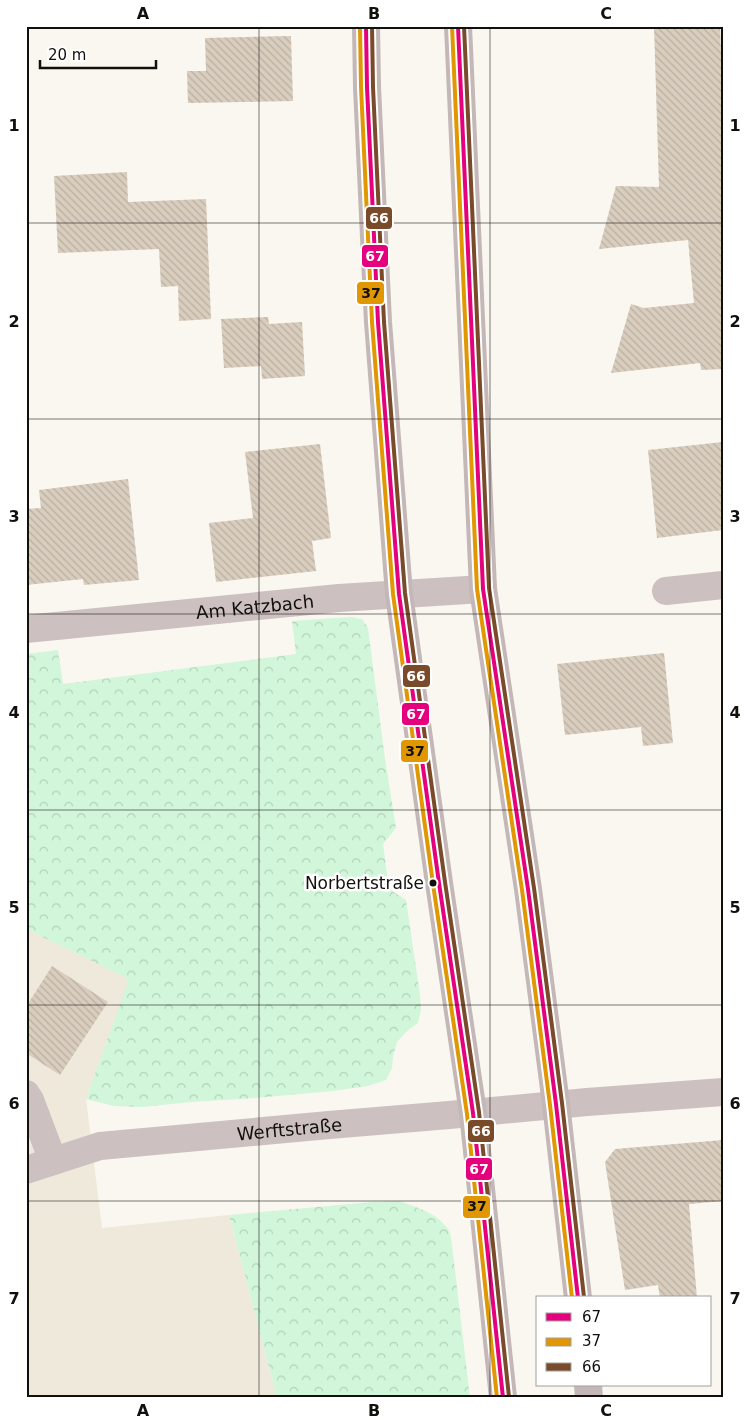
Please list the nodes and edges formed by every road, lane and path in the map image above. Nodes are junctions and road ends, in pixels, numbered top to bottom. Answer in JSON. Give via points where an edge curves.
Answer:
{"nodes":[{"id":1,"x":366,"y":26,"type":"edge"},
{"id":2,"x":458,"y":26,"type":"edge"},
{"id":3,"x":723,"y":585,"type":"edge"},
{"id":4,"x":484,"y":589,"type":"junction"},
{"id":5,"x":666,"y":591,"type":"dead end"},
{"id":6,"x":399,"y":594,"type":"junction"},
{"id":7,"x":26,"y":629,"type":"edge"},
{"id":8,"x":723,"y":1092,"type":"edge"},
{"id":9,"x":26,"y":1094,"type":"edge"},
{"id":10,"x":556,"y":1104,"type":"junction"},
{"id":11,"x":473,"y":1113,"type":"junction"},
{"id":12,"x":54,"y":1161,"type":"junction"},
{"id":13,"x":26,"y":1170,"type":"edge"},
{"id":14,"x":578,"y":1296,"type":"edge"},
{"id":15,"x":504,"y":1398,"type":"edge"}],
"edges":[{"from":1,"to":6,"type":"main road","via":[[378,322]]},
{"from":2,"to":4,"type":"main road"},
{"from":3,"to":5,"type":"street"},
{"from":4,"to":6,"type":"street","name":"Am Katzbach"},
{"from":4,"to":10,"type":"main road"},
{"from":6,"to":7,"type":"street","name":"Am Katzbach"},
{"from":6,"to":11,"type":"main road"},
{"from":8,"to":10,"type":"street"},
{"from":9,"to":12,"type":"street"},
{"from":10,"to":11,"type":"street","name":"Werftstraße"},
{"from":10,"to":14,"type":"main road"},
{"from":11,"to":12,"type":"street","name":"Werftstraße","via":[[100,1146]]},
{"from":11,"to":15,"type":"main road"},
{"from":12,"to":13,"type":"street","name":"Werftstraße"}]}
